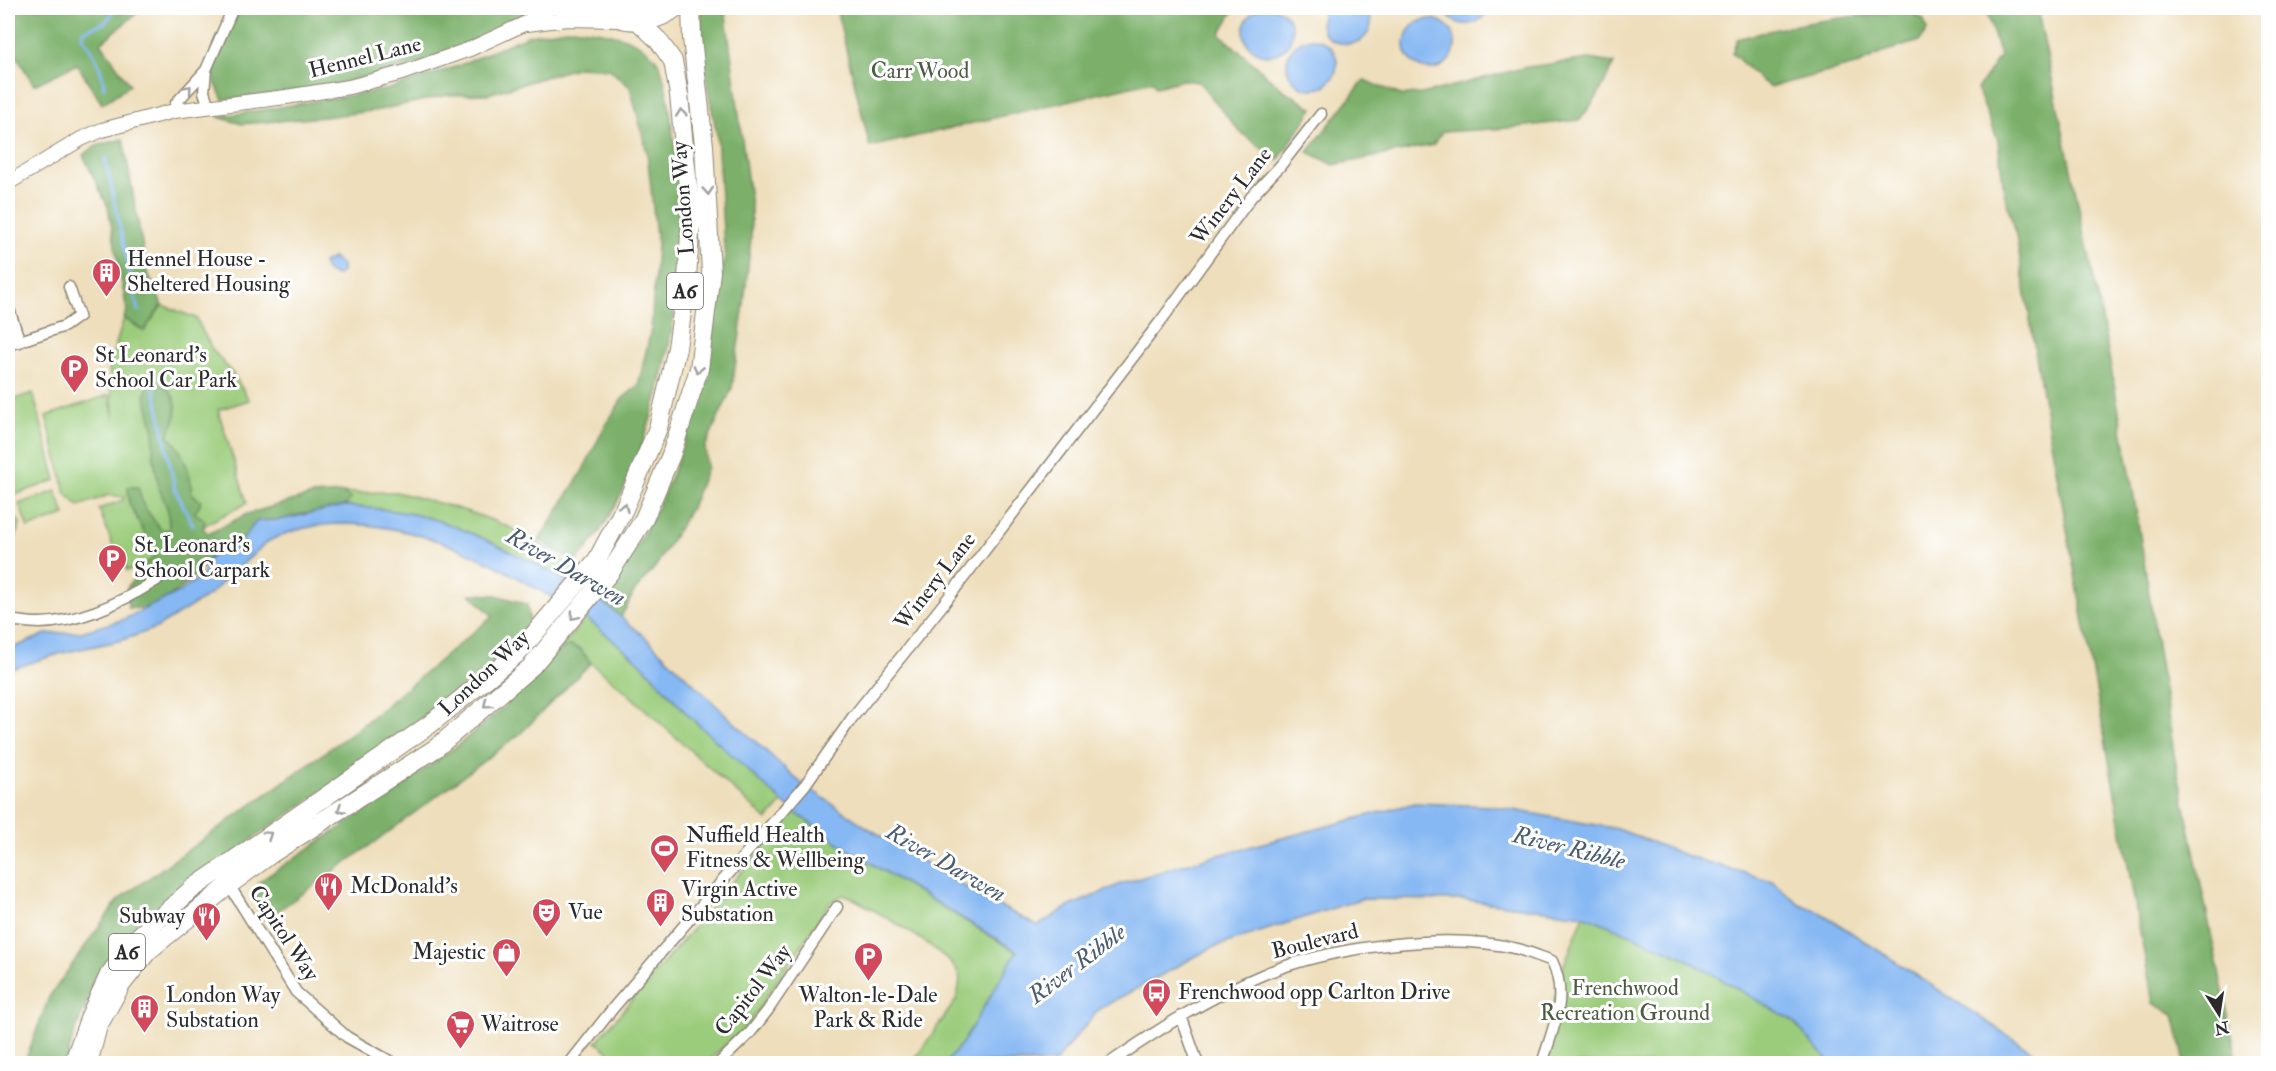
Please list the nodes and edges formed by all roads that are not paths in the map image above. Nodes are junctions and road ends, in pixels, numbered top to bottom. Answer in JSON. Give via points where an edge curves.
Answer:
{"nodes":[{"id":1,"x":232,"y":8,"type":"edge"},
{"id":2,"x":548,"y":8,"type":"edge"},
{"id":3,"x":597,"y":8,"type":"edge"},
{"id":4,"x":675,"y":8,"type":"edge"},
{"id":5,"x":691,"y":8,"type":"edge"},
{"id":6,"x":630,"y":21,"type":"junction"},
{"id":7,"x":524,"y":24,"type":"junction"},
{"id":8,"x":206,"y":70,"type":"junction"},
{"id":9,"x":209,"y":106,"type":"junction"},
{"id":10,"x":174,"y":111,"type":"junction"},
{"id":11,"x":1321,"y":114,"type":"dead end"},
{"id":12,"x":8,"y":183,"type":"edge"},
{"id":13,"x":69,"y":287,"type":"dead end"},
{"id":14,"x":8,"y":306,"type":"edge"},
{"id":15,"x":20,"y":342,"type":"junction"},
{"id":16,"x":8,"y":345,"type":"edge"},
{"id":17,"x":604,"y":565,"type":"junction"},
{"id":18,"x":158,"y":580,"type":"dead end"},
{"id":19,"x":8,"y":620,"type":"edge"},
{"id":20,"x":220,"y":869,"type":"junction"},
{"id":21,"x":229,"y":885,"type":"junction"},
{"id":22,"x":837,"y":907,"type":"dead end"},
{"id":23,"x":1181,"y":1016,"type":"junction"},
{"id":24,"x":73,"y":1064,"type":"edge"},
{"id":25,"x":88,"y":1064,"type":"edge"},
{"id":26,"x":395,"y":1064,"type":"edge"},
{"id":27,"x":569,"y":1064,"type":"edge"},
{"id":28,"x":718,"y":1064,"type":"edge"},
{"id":29,"x":1108,"y":1064,"type":"edge"},
{"id":30,"x":1198,"y":1064,"type":"edge"},
{"id":31,"x":1542,"y":1064,"type":"edge"}],
"edges":[{"from":1,"to":8,"type":"street"},
{"from":2,"to":7,"type":"main road","name":"Hennel Lane"},
{"from":3,"to":6,"type":"highway","number":"A6"},
{"from":4,"to":6,"type":"highway","via":[[655,19]]},
{"from":5,"to":17,"type":"highway","name":"London Way","number":"A6","one_way":true,"via":[[705,146],[711,272],[699,369],[671,455],[644,519]]},
{"from":6,"to":7,"type":"main road","name":"Hennel Lane","via":[[567,19]]},
{"from":17,"to":6,"type":"highway","name":"London Way","number":"A6","one_way":true,"via":[[658,428],[677,348],[691,218],[672,62],[658,40]]},
{"from":7,"to":9,"type":"main road","name":"Hennel Lane","via":[[402,74],[286,97]]},
{"from":8,"to":9,"type":"street","via":[[204,92]]},
{"from":10,"to":8,"type":"street","one_way":true},
{"from":9,"to":10,"type":"main road","name":"Hennel Lane"},
{"from":10,"to":12,"type":"main road","name":"Hennel Lane","via":[[110,127],[81,139]]},
{"from":11,"to":27,"type":"street","name":"Winery Lane","via":[[1252,196],[803,787]]},
{"from":13,"to":15,"type":"street","via":[[79,315],[64,326]]},
{"from":14,"to":15,"type":"street"},
{"from":15,"to":16,"type":"street"},
{"from":20,"to":17,"type":"highway","name":"London Way","number":"A6","one_way":true,"via":[[429,725],[518,653]]},
{"from":17,"to":21,"type":"highway","name":"London Way","number":"A6","one_way":true,"via":[[532,666],[436,748]]},
{"from":18,"to":19,"type":"street","via":[[133,596],[74,618],[40,623]]},
{"from":20,"to":21,"type":"highway"},
{"from":20,"to":24,"type":"highway","name":"London Way","number":"A6","via":[[166,910],[138,937],[109,975]]},
{"from":21,"to":25,"type":"highway","name":"London Way","number":"A6","via":[[148,951],[121,985],[98,1026]]},
{"from":21,"to":26,"type":"street","name":"Capitol Way","via":[[296,992],[347,1037]]},
{"from":22,"to":28,"type":"street","name":"Capitol Way","via":[[750,1034]]},
{"from":23,"to":29,"type":"street","name":"Boulevard"},
{"from":23,"to":30,"type":"street"},
{"from":23,"to":31,"type":"street","name":"Boulevard","via":[[1264,974],[1304,962],[1365,948],[1417,942],[1474,943],[1516,949],[1552,961],[1561,997]]}]}
